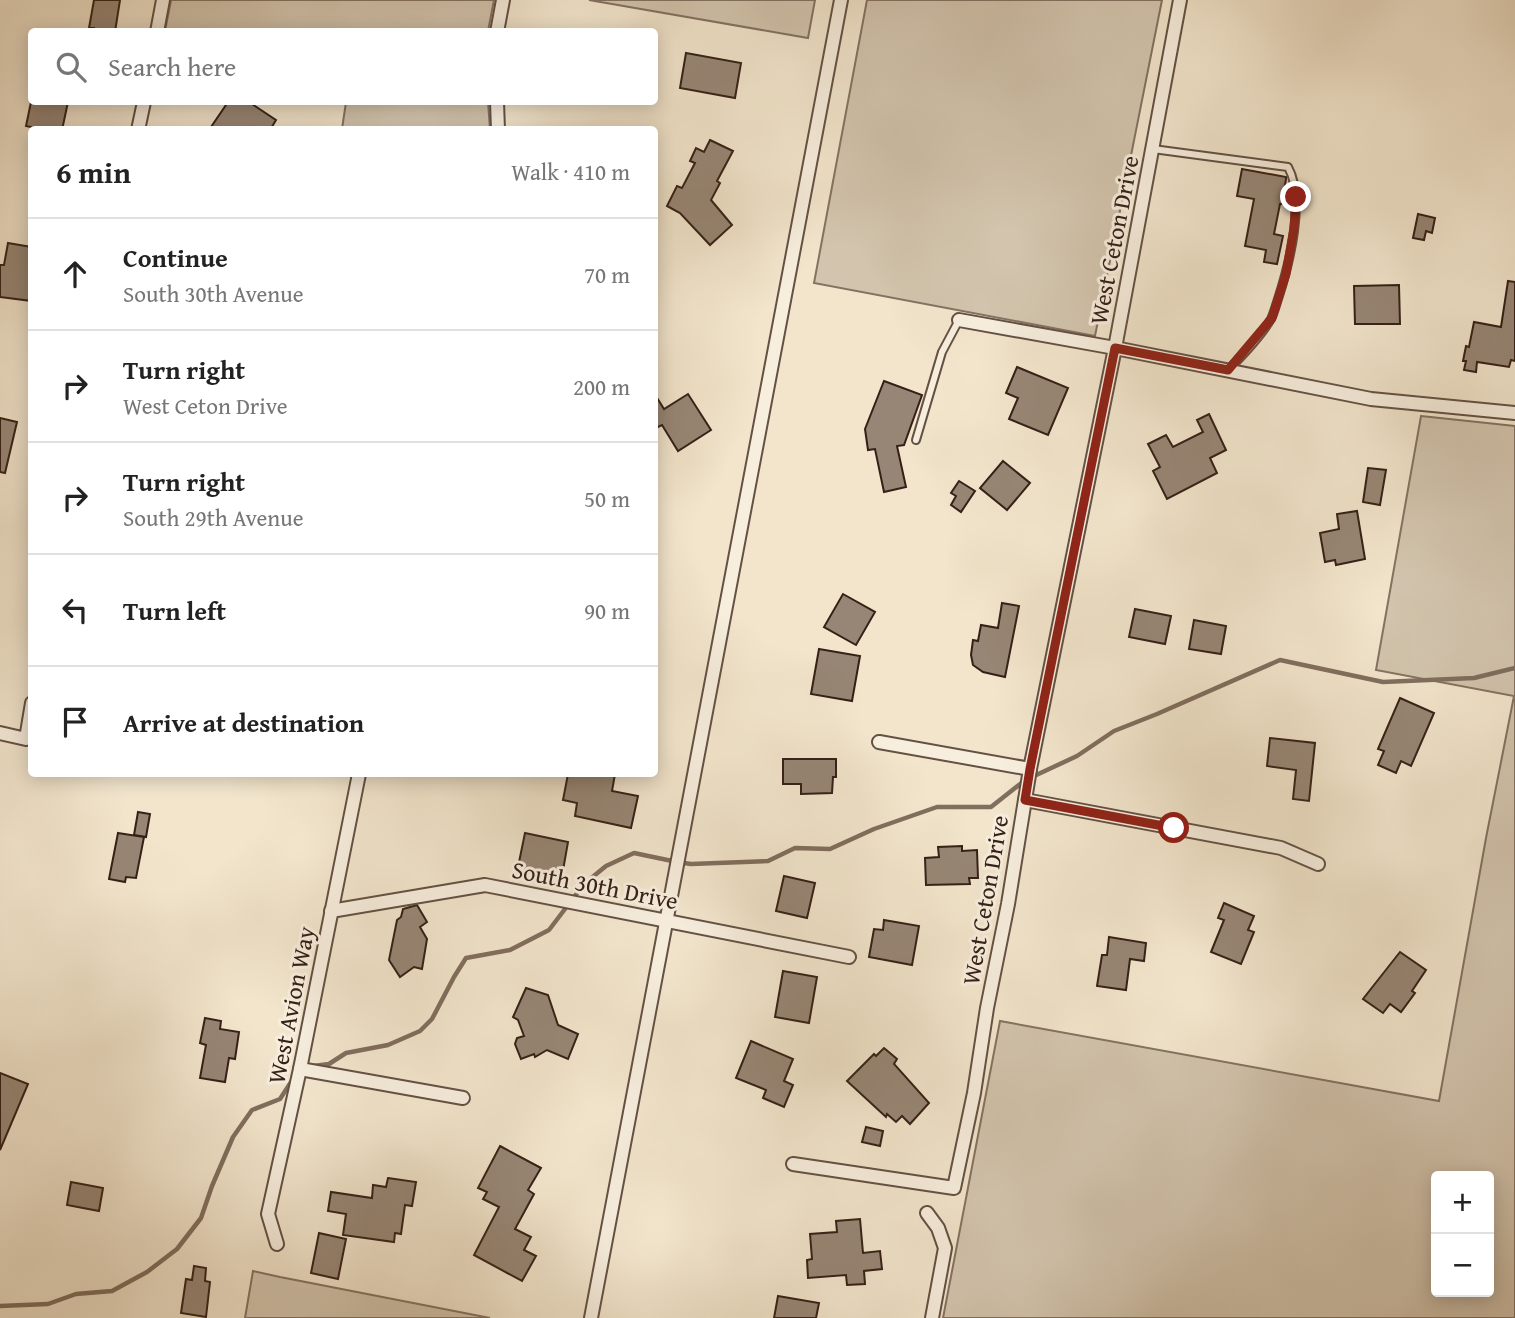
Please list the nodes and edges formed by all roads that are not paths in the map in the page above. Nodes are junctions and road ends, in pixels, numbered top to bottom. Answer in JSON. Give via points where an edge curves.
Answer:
{"nodes":[{"id":1,"x":163,"y":0,"type":"edge"},
{"id":2,"x":503,"y":0,"type":"edge"},
{"id":3,"x":841,"y":0,"type":"edge"},
{"id":4,"x":1180,"y":0,"type":"edge"},
{"id":5,"x":158,"y":28,"type":"edge"},
{"id":6,"x":499,"y":28,"type":"edge"},
{"id":7,"x":143,"y":105,"type":"edge"},
{"id":8,"x":497,"y":105,"type":"edge"},
{"id":9,"x":139,"y":126,"type":"edge"},
{"id":10,"x":498,"y":126,"type":"edge"},
{"id":11,"x":1153,"y":149,"type":"junction"},
{"id":12,"x":959,"y":320,"type":"joint"},
{"id":13,"x":1115,"y":348,"type":"junction"},
{"id":14,"x":1228,"y":370,"type":"junction"},
{"id":15,"x":1515,"y":413,"type":"edge"},
{"id":16,"x":916,"y":440,"type":"dead end"},
{"id":17,"x":28,"y":727,"type":"edge"},
{"id":18,"x":0,"y":733,"type":"edge"},
{"id":19,"x":879,"y":742,"type":"dead end"},
{"id":20,"x":1030,"y":769,"type":"junction"},
{"id":21,"x":358,"y":777,"type":"edge"},
{"id":22,"x":1025,"y":800,"type":"junction"},
{"id":23,"x":1318,"y":864,"type":"dead end"},
{"id":24,"x":331,"y":911,"type":"junction"},
{"id":25,"x":666,"y":920,"type":"junction"},
{"id":26,"x":849,"y":957,"type":"dead end"},
{"id":27,"x":300,"y":1069,"type":"junction"},
{"id":28,"x":463,"y":1098,"type":"dead end"},
{"id":29,"x":793,"y":1164,"type":"dead end"},
{"id":30,"x":927,"y":1213,"type":"dead end"},
{"id":31,"x":276,"y":1244,"type":"dead end"},
{"id":32,"x":591,"y":1318,"type":"edge"},
{"id":33,"x":932,"y":1318,"type":"edge"}],
"edges":[{"from":1,"to":5,"type":"street"},
{"from":2,"to":6,"type":"street"},
{"from":3,"to":25,"type":"street"},
{"from":4,"to":11,"type":"street","name":"West Ceton Drive"},
{"from":7,"to":9,"type":"street"},
{"from":8,"to":10,"type":"street"},
{"from":11,"to":13,"type":"street","name":"West Ceton Drive"},
{"from":11,"to":14,"type":"lane","via":[[1288,167],[1292,174],[1294,228],[1272,318]]},
{"from":12,"to":13,"type":"street"},
{"from":12,"to":16,"type":"lane","via":[[942,352]]},
{"from":13,"to":14,"type":"street"},
{"from":13,"to":20,"type":"street","name":"West Ceton Drive"},
{"from":14,"to":15,"type":"street","via":[[1371,399]]},
{"from":17,"to":18,"type":"street","via":[[26,739]]},
{"from":19,"to":20,"type":"street"},
{"from":20,"to":22,"type":"street","name":"West Ceton Drive"},
{"from":21,"to":24,"type":"street","name":"West Avion Way"},
{"from":22,"to":23,"type":"street","via":[[1280,848]]},
{"from":22,"to":29,"type":"street","name":"West Ceton Drive","via":[[954,1188]]},
{"from":24,"to":25,"type":"street","name":"South 30th Drive","via":[[485,885]]},
{"from":24,"to":27,"type":"street","name":"West Avion Way"},
{"from":25,"to":26,"type":"street","name":"South 30th Drive"},
{"from":25,"to":32,"type":"street"},
{"from":27,"to":28,"type":"street"},
{"from":27,"to":31,"type":"street","name":"West Avion Way","via":[[268,1214]]},
{"from":30,"to":33,"type":"street","via":[[945,1248]]}]}
